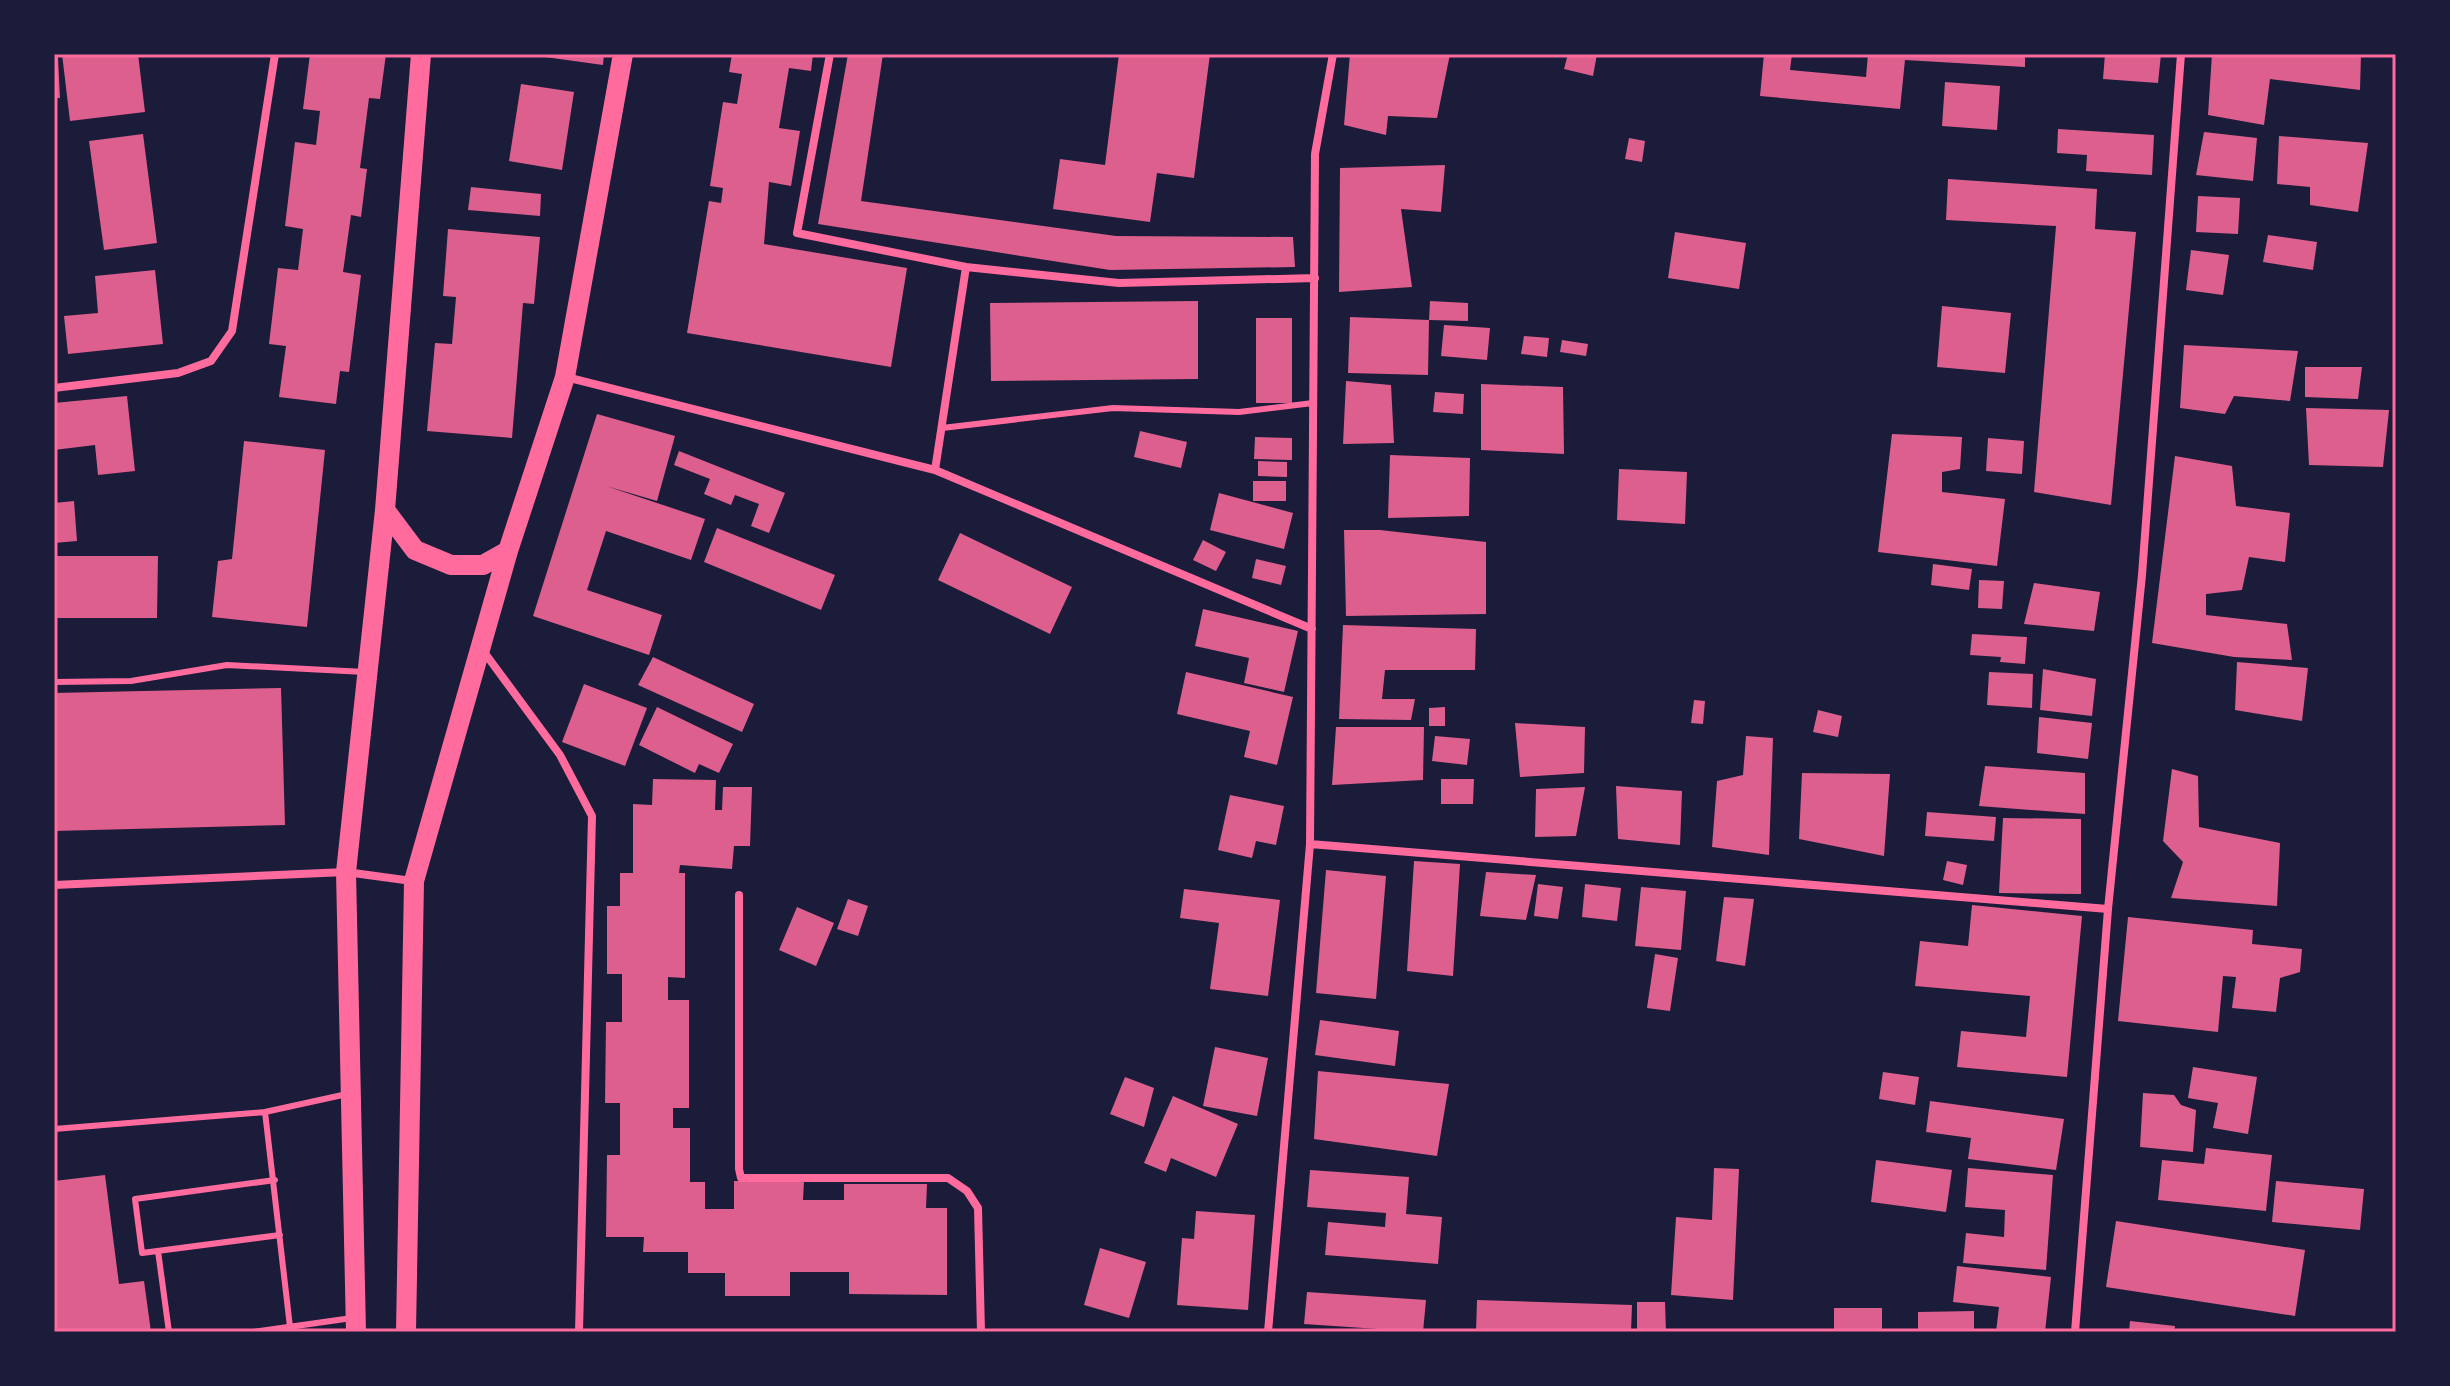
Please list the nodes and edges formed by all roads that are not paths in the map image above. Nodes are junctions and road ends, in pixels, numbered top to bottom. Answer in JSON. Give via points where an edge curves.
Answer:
{"nodes":[{"id":1,"x":275,"y":54,"type":"edge"},
{"id":2,"x":421,"y":54,"type":"edge"},
{"id":3,"x":623,"y":54,"type":"edge"},
{"id":4,"x":830,"y":54,"type":"edge"},
{"id":5,"x":1333,"y":54,"type":"edge"},
{"id":6,"x":2181,"y":54,"type":"edge"},
{"id":7,"x":966,"y":267,"type":"junction"},
{"id":8,"x":1315,"y":278,"type":"junction"},
{"id":9,"x":565,"y":377,"type":"junction"},
{"id":10,"x":54,"y":388,"type":"edge"},
{"id":11,"x":1313,"y":403,"type":"junction"},
{"id":12,"x":942,"y":428,"type":"junction"},
{"id":13,"x":935,"y":470,"type":"junction"},
{"id":14,"x":385,"y":510,"type":"junction"},
{"id":15,"x":508,"y":551,"type":"junction"},
{"id":16,"x":1312,"y":629,"type":"junction"},
{"id":17,"x":481,"y":648,"type":"junction"},
{"id":18,"x":365,"y":672,"type":"junction"},
{"id":19,"x":54,"y":682,"type":"edge"},
{"id":20,"x":1310,"y":844,"type":"junction"},
{"id":21,"x":346,"y":872,"type":"junction"},
{"id":22,"x":414,"y":881,"type":"junction"},
{"id":23,"x":54,"y":885,"type":"edge"},
{"id":24,"x":739,"y":895,"type":"dead end"},
{"id":25,"x":2108,"y":909,"type":"junction"},
{"id":26,"x":351,"y":1093,"type":"junction"},
{"id":27,"x":265,"y":1112,"type":"junction"},
{"id":28,"x":54,"y":1129,"type":"edge"},
{"id":29,"x":275,"y":1180,"type":"junction"},
{"id":30,"x":280,"y":1235,"type":"junction"},
{"id":31,"x":158,"y":1251,"type":"junction"},
{"id":32,"x":356,"y":1325,"type":"edge"},
{"id":33,"x":290,"y":1327,"type":"junction"},
{"id":34,"x":169,"y":1332,"type":"edge"},
{"id":35,"x":253,"y":1332,"type":"edge"},
{"id":36,"x":406,"y":1332,"type":"edge"},
{"id":37,"x":579,"y":1332,"type":"edge"},
{"id":38,"x":981,"y":1332,"type":"edge"},
{"id":39,"x":1268,"y":1332,"type":"edge"},
{"id":40,"x":2075,"y":1332,"type":"edge"}],
"edges":[{"from":1,"to":10,"type":"street","via":[[232,331],[211,361],[178,373]]},
{"from":2,"to":14,"type":"main road"},
{"from":3,"to":9,"type":"main road"},
{"from":4,"to":7,"type":"street","via":[[797,233]]},
{"from":5,"to":8,"type":"street","via":[[1315,154]]},
{"from":6,"to":25,"type":"street","via":[[2142,575]]},
{"from":7,"to":8,"type":"street","via":[[1119,283]]},
{"from":7,"to":12,"type":"street"},
{"from":8,"to":11,"type":"street"},
{"from":9,"to":13,"type":"street"},
{"from":9,"to":15,"type":"main road"},
{"from":11,"to":12,"type":"lane","via":[[1239,412],[1113,408]]},
{"from":11,"to":16,"type":"street"},
{"from":12,"to":13,"type":"street"},
{"from":13,"to":16,"type":"street"},
{"from":14,"to":15,"type":"main road","via":[[415,550],[451,565],[483,565]]},
{"from":14,"to":18,"type":"main road"},
{"from":15,"to":17,"type":"main road"},
{"from":16,"to":20,"type":"street"},
{"from":17,"to":22,"type":"main road"},
{"from":17,"to":37,"type":"street","via":[[560,755],[592,816]]},
{"from":18,"to":19,"type":"lane","via":[[227,665],[131,681]]},
{"from":18,"to":21,"type":"main road"},
{"from":20,"to":25,"type":"street"},
{"from":20,"to":39,"type":"street"},
{"from":21,"to":22,"type":"street"},
{"from":21,"to":23,"type":"street"},
{"from":21,"to":26,"type":"main road"},
{"from":22,"to":36,"type":"main road"},
{"from":24,"to":38,"type":"street","via":[[741,1178],[948,1178],[967,1191],[978,1208]]},
{"from":25,"to":40,"type":"street"},
{"from":26,"to":27,"type":"lane"},
{"from":26,"to":32,"type":"main road"},
{"from":27,"to":28,"type":"lane"},
{"from":27,"to":29,"type":"lane"},
{"from":29,"to":30,"type":"lane"},
{"from":29,"to":31,"type":"lane","via":[[135,1199],[142,1253]]},
{"from":30,"to":31,"type":"lane"},
{"from":30,"to":33,"type":"lane"},
{"from":31,"to":34,"type":"lane"},
{"from":32,"to":33,"type":"lane"},
{"from":33,"to":35,"type":"lane"}]}
